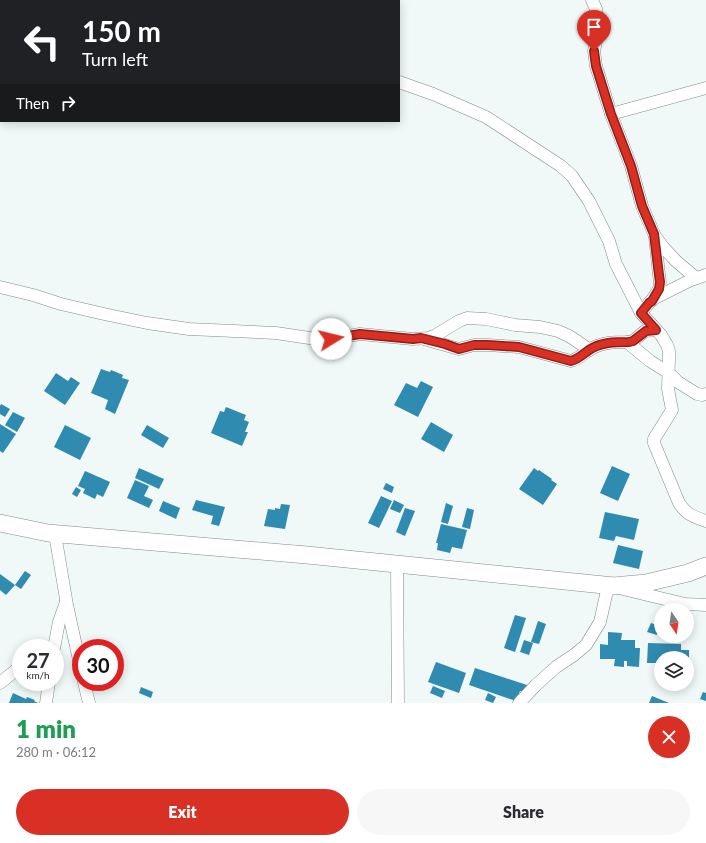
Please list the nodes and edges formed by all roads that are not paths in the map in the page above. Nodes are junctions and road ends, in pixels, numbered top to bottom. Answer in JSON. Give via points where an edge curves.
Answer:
{"nodes":[{"id":1,"x":592,"y":0,"type":"edge"},
{"id":2,"x":400,"y":82,"type":"edge"},
{"id":3,"x":706,"y":88,"type":"edge"},
{"id":4,"x":611,"y":114,"type":"junction"},
{"id":5,"x":654,"y":234,"type":"junction"},
{"id":6,"x":701,"y":277,"type":"edge"},
{"id":7,"x":0,"y":287,"type":"edge"},
{"id":8,"x":652,"y":301,"type":"junction"},
{"id":9,"x":641,"y":313,"type":"junction"},
{"id":10,"x":656,"y":330,"type":"junction"},
{"id":11,"x":421,"y":338,"type":"junction"},
{"id":12,"x":627,"y":342,"type":"junction"},
{"id":13,"x":590,"y":350,"type":"junction"},
{"id":14,"x":669,"y":373,"type":"junction"},
{"id":15,"x":706,"y":394,"type":"edge"},
{"id":16,"x":706,"y":521,"type":"edge"},
{"id":17,"x":0,"y":523,"type":"edge"},
{"id":18,"x":55,"y":534,"type":"junction"},
{"id":19,"x":397,"y":565,"type":"junction"},
{"id":20,"x":706,"y":566,"type":"edge"},
{"id":21,"x":611,"y":586,"type":"junction"},
{"id":22,"x":67,"y":601,"type":"junction"},
{"id":23,"x":706,"y":605,"type":"edge"},
{"id":24,"x":55,"y":639,"type":"edge"},
{"id":25,"x":75,"y":639,"type":"edge"},
{"id":26,"x":12,"y":673,"type":"edge"},
{"id":27,"x":0,"y":683,"type":"edge"},
{"id":28,"x":48,"y":691,"type":"edge"},
{"id":29,"x":86,"y":691,"type":"edge"},
{"id":30,"x":46,"y":703,"type":"edge"},
{"id":31,"x":89,"y":703,"type":"edge"},
{"id":32,"x":398,"y":703,"type":"edge"},
{"id":33,"x":519,"y":703,"type":"edge"}],
"edges":[{"from":1,"to":4,"type":"street","via":[[597,22],[594,51],[596,66]]},
{"from":2,"to":9,"type":"street","via":[[486,118],[561,166],[572,176],[609,241],[616,264]]},
{"from":3,"to":4,"type":"street"},
{"from":4,"to":5,"type":"street"},
{"from":5,"to":6,"type":"street","via":[[676,261]]},
{"from":5,"to":8,"type":"street","via":[[660,282]]},
{"from":6,"to":8,"type":"street"},
{"from":7,"to":11,"type":"street","via":[[104,314],[189,329],[276,333],[316,339],[360,334]]},
{"from":8,"to":9,"type":"street"},
{"from":9,"to":10,"type":"street"},
{"from":10,"to":12,"type":"street","via":[[646,331],[633,341]]},
{"from":10,"to":14,"type":"street","via":[[664,339],[669,351]]},
{"from":11,"to":13,"type":"street","via":[[459,349],[474,345],[519,347],[571,361]]},
{"from":11,"to":13,"type":"street","via":[[433,337],[467,318],[486,319],[558,332]]},
{"from":12,"to":13,"type":"street","via":[[603,344]]},
{"from":12,"to":14,"type":"street"},
{"from":14,"to":15,"type":"street","via":[[696,394]]},
{"from":14,"to":16,"type":"street","via":[[668,389],[672,410],[654,443],[679,504],[692,516]]},
{"from":17,"to":18,"type":"street"},
{"from":18,"to":19,"type":"street"},
{"from":18,"to":22,"type":"street"},
{"from":19,"to":21,"type":"street"},
{"from":19,"to":32,"type":"street"},
{"from":20,"to":21,"type":"street","via":[[646,583]]},
{"from":21,"to":23,"type":"street","via":[[685,604]]},
{"from":21,"to":33,"type":"street","via":[[600,622],[586,645],[556,667]]},
{"from":22,"to":24,"type":"street"},
{"from":22,"to":25,"type":"street"},
{"from":26,"to":27,"type":"street"},
{"from":28,"to":30,"type":"street"},
{"from":29,"to":31,"type":"street"}]}
